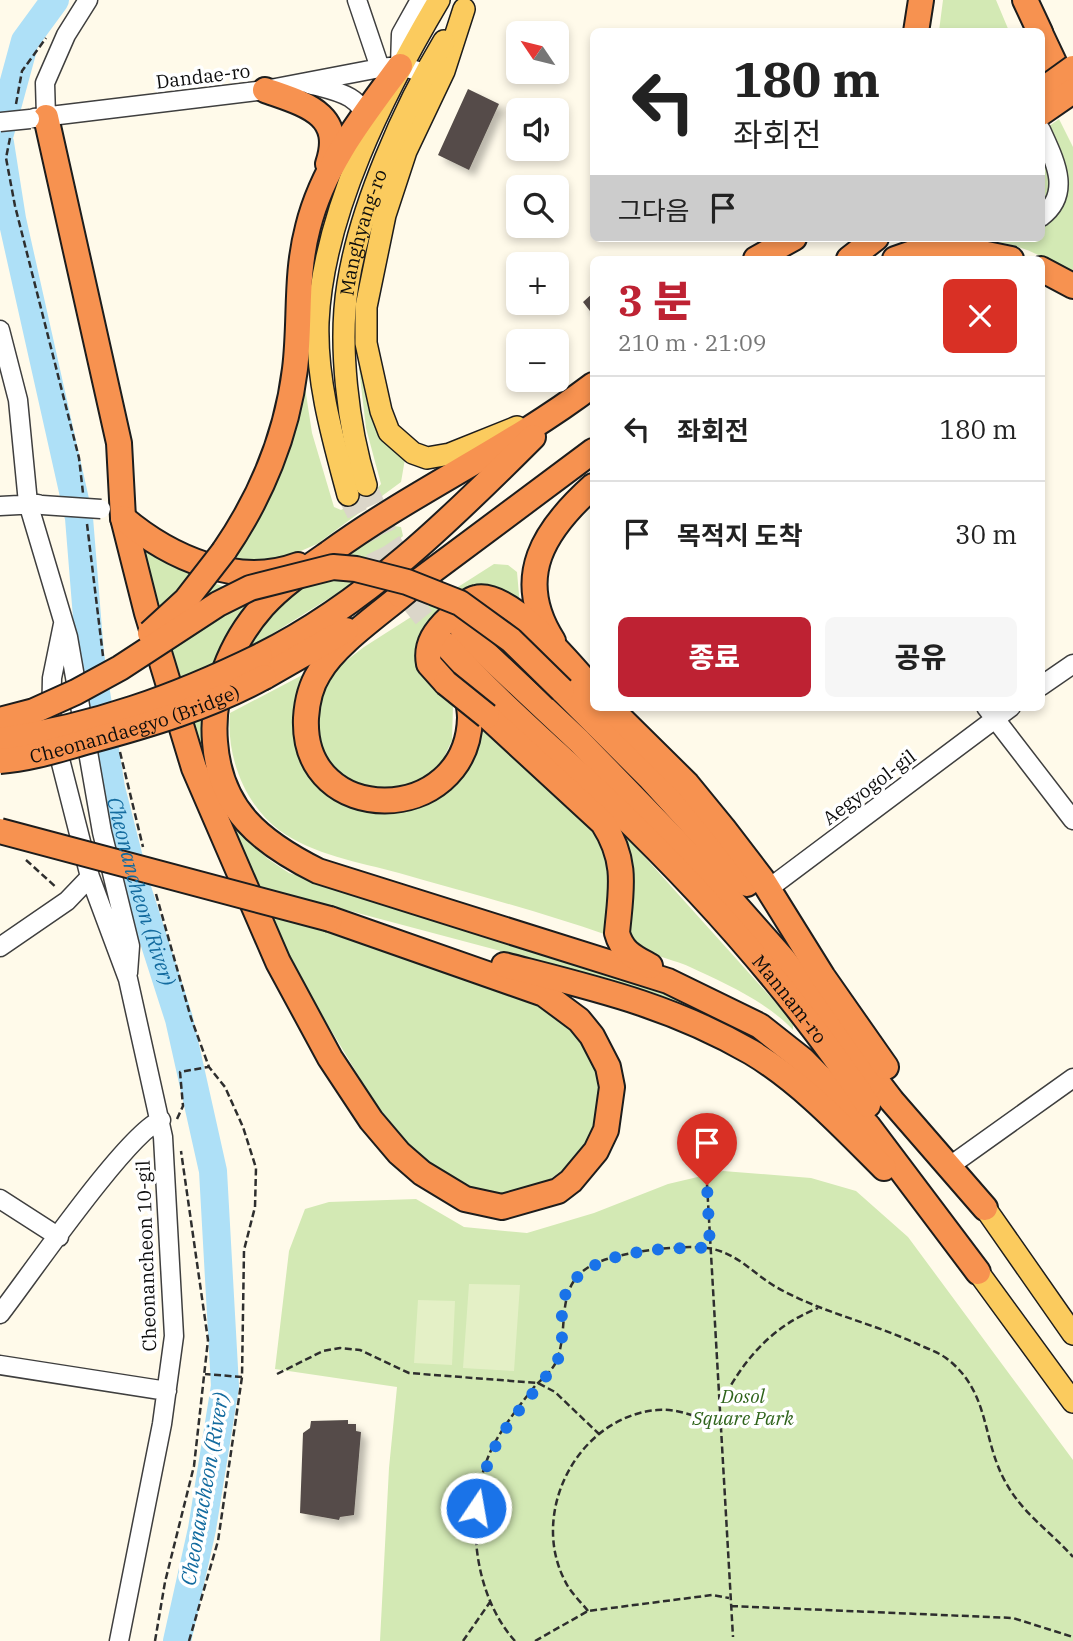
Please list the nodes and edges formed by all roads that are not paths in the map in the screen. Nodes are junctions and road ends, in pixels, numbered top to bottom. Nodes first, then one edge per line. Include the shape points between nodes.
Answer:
1 (88, 0) edge
2 (358, 0) edge
3 (420, 0) edge
4 (439, 0) edge
5 (921, 0) edge
6 (1025, 0) edge
7 (466, 4) edge
8 (917, 28) edge
9 (1038, 28) edge
10 (1045, 43) edge
11 (390, 67) junction
12 (1073, 68) edge
13 (425, 73) junction
14 (306, 83) junction
15 (1045, 88) edge
16 (265, 90) junction
17 (1073, 91) edge
18 (1073, 101) edge
19 (1045, 110) edge
20 (366, 113) junction
21 (38, 118) junction
22 (0, 122) edge
23 (1045, 139) edge
24 (355, 172) junction
25 (320, 191) junction
26 (1045, 213) edge
27 (769, 242) edge
28 (775, 242) edge
29 (786, 242) edge
30 (871, 242) edge
31 (943, 242) edge
32 (950, 242) edge
33 (757, 256) edge
34 (758, 256) edge
35 (760, 256) edge
36 (853, 256) edge
37 (904, 256) edge
38 (1000, 256) edge
39 (1045, 271) edge
40 (1073, 286) edge
41 (0, 330) edge
42 (590, 387) edge
43 (559, 411) junction
44 (590, 453) edge
45 (119, 482) junction
46 (590, 489) edge
47 (35, 504) junction
48 (0, 506) edge
49 (112, 513) junction
50 (159, 541) junction
51 (334, 549) junction
52 (409, 589) junction
53 (63, 624) junction
54 (454, 638) junction
55 (563, 656) junction
56 (1073, 664) edge
57 (262, 666) junction
58 (1045, 683) edge
59 (590, 687) edge
60 (613, 711) edge
61 (0, 713) edge
62 (990, 713) edge
63 (0, 720) edge
64 (0, 740) edge
65 (0, 761) edge
66 (1073, 820) edge
67 (0, 831) edge
68 (90, 877) junction
69 (768, 889) junction
70 (330, 919) junction
71 (0, 947) edge
72 (823, 977) junction
73 (128, 979) junction
74 (719, 1004) junction
75 (1073, 1078) edge
76 (168, 1122) junction
77 (954, 1163) junction
78 (0, 1199) edge
79 (985, 1208) junction
80 (59, 1237) junction
81 (978, 1272) junction
82 (0, 1314) edge
83 (1073, 1334) edge
84 (0, 1365) edge
85 (166, 1391) junction
86 (1073, 1402) edge
87 (119, 1641) edge

1 - 21 street via 45,83
2 - 11 street
3 - 11 street, Manghyang-ro
4 - 11 main road, Manghyang-ro
5 - 8 highway
6 - 9 highway
7 - 13 main road, Manghyang-ro
7 - 43 main road via 444,71 406,151 375,262 366,307 366,344 381,411 389,432 401,445 427,458 450,454
10 - 18 highway
11 - 13 street, Dandae-ro
11 - 14 street, Dandae-ro
11 - 20 highway
11 - 24 main road, Manghyang-ro
12 - 15 highway, bridge
13 - 24 main road, Manghyang-ro via 362,223 347,285 345,352 357,490 323,389 318,324 325,259
14 - 16 street, Dandae-ro
14 - 20 street via 352,98
16 - 21 street, Dandae-ro
16 - 25 highway via 314,109 330,128 334,144
17 - 19 highway, bridge
20 - 24 street via 367,127
20 - 25 highway
21 - 22 street, Dandae-ro, bridge
21 - 45 highway via 118,443
23 - 26 street via 1059,186 1056,201
25 - 61 highway, bridge via 299,271 290,395 262,485 244,521 186,600 136,644 71,682
27 - 33 highway
28 - 34 street
29 - 35 highway
30 - 36 highway
31 - 37 highway
32 - 38 highway
39 - 40 highway
41 - 47 street, Cheonancheon 10-gil via 18,400
42 - 43 highway
43 - 51 highway
43 - 57 highway via 395,566
44 - 52 highway
45 - 49 highway
45 - 50 highway
46 - 55 highway via 557,521 538,558 541,616
47 - 48 street
47 - 49 street, bridge
47 - 53 street, Cheonancheon 10-gil
49 - 50 highway via 145,537
49 - 70 highway via 190,755 223,838 278,962 330,1058 371,1120 414,1167 465,1199 502,1207 558,1191 571,1181 606,1130 612,1087 608,1067 579,1020 544,994
50 - 51 highway via 182,556 225,571 281,571
51 - 74 highway via 262,607 238,642 218,689 216,758 222,784 245,820 290,857 318,871 624,965
52 - 54 highway via 320,671 307,699 306,734 313,758 330,781 352,795 394,803 421,794 453,768 470,718
52 - 57 highway via 328,642
53 - 68 street, Cheonancheon 10-gil via 51,688 51,724
53 - 73 street, Cheonancheon 10-gil via 102,832 130,946
54 - 79 highway, Mannam-ro via 579,741 708,874 784,960 892,1101
54 - 81 highway, Mannam-ro via 504,705 671,863 789,998 861,1095
55 - 59 highway
55 - 74 highway, bridge via 500,602 477,597 444,622 430,642 429,664 603,823 617,845 622,867 617,933 623,948
56 - 58 street
57 - 64 highway, Cheonandaegyo (Bridge), bridge via 113,717
57 - 65 highway, Cheonandaegyo (Bridge), bridge via 234,693 136,729
60 - 69 highway via 687,784
62 - 66 street
62 - 69 street, Aegyogol-gil
63 - 72 highway, bridge via 76,692 250,588 333,567 407,582 460,603 511,640 649,777 740,876
67 - 70 highway, bridge
68 - 71 street via 67,901
68 - 73 street, Cheonancheon 10-gil
69 - 72 highway
70 - 81 highway via 635,998 753,1053 856,1140
72 - 77 highway
73 - 76 street, Cheonancheon 10-gil
74 - 81 highway via 760,1027 840,1094
75 - 77 street
76 - 80 street, Cheonancheon 10-gil via 144,1129
76 - 85 street, Cheonancheon 10-gil via 174,1336
77 - 79 highway
78 - 80 street
79 - 83 main road, Mannam-ro
80 - 82 street, Cheonancheon 10-gil
81 - 86 main road, Mannam-ro
84 - 85 street
85 - 87 street, Cheonancheon 10-gil

